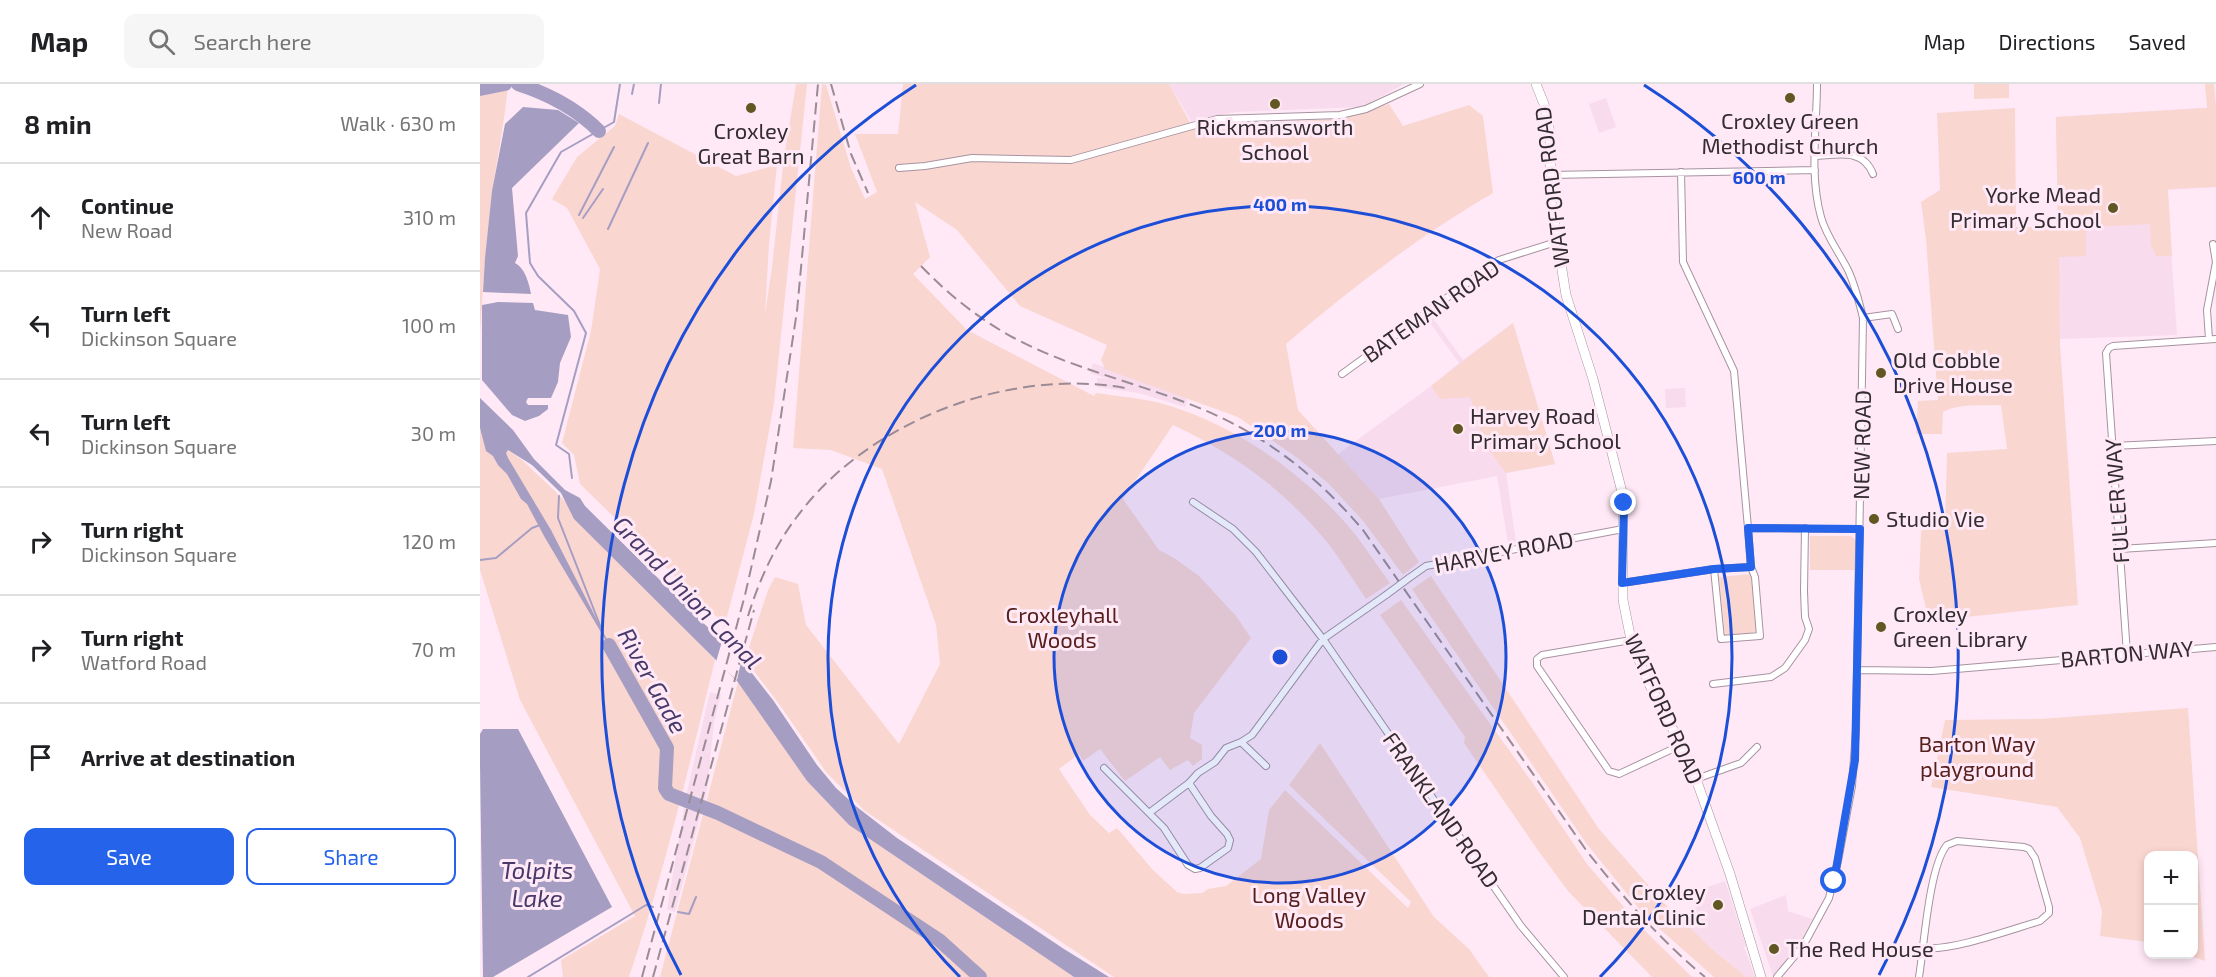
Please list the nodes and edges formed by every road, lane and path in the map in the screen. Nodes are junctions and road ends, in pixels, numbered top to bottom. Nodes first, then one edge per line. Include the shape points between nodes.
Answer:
1 (1420, 84) edge
2 (1536, 84) edge
3 (1817, 84) edge
4 (1815, 156) junction
5 (899, 168) dead end
6 (1815, 170) junction
7 (1681, 172) junction
8 (1550, 174) junction
9 (1873, 174) dead end
10 (1556, 242) junction
11 (2213, 244) dead end
12 (2216, 262) edge
13 (1863, 318) junction
14 (1898, 329) dead end
15 (2212, 339) edge
16 (1342, 374) dead end
17 (2216, 441) edge
18 (2113, 446) junction
19 (1193, 502) dead end
20 (1748, 528) junction
21 (1805, 528) junction
22 (1623, 529) junction
23 (1860, 529) junction
24 (2216, 543) edge
25 (2120, 549) junction
26 (1751, 567) junction
27 (1714, 569) junction
28 (1622, 583) junction
29 (1323, 639) junction
30 (1631, 640) junction
31 (2216, 647) edge
32 (2127, 654) junction
33 (1858, 670) junction
34 (1713, 684) dead end
35 (1241, 742) junction
36 (1682, 745) junction
37 (1757, 747) dead end
38 (1266, 766) dead end
39 (1104, 768) dead end
40 (1696, 779) junction
41 (1190, 783) junction
42 (1149, 813) junction
43 (1924, 948) junction
44 (1564, 977) edge
45 (1761, 977) edge
46 (1777, 977) edge
47 (1919, 977) edge

1 - 5 street via 1366,109 1340,115 1217,119 1071,160 972,158
2 - 8 main road, WATFORD ROAD via 1550,133
3 - 4 street, NEW ROAD
4 - 6 street, NEW ROAD
4 - 9 street via 1855,155 1863,158
6 - 7 street
6 - 13 street, NEW ROAD via 1821,217 1853,281
7 - 8 street
7 - 20 street via 1683,262 1734,371
8 - 10 main road, WATFORD ROAD
10 - 16 street, BATEMAN ROAD via 1499,260
10 - 22 main road, WATFORD ROAD via 1566,295 1621,484
11 - 12 street
12 - 15 street via 2207,310
13 - 14 street via 1892,314
13 - 23 street, NEW ROAD
15 - 18 street, FULLER WAY via 2109,348 2106,353
17 - 18 street
18 - 25 street, FULLER WAY
19 - 29 street, FRANKLAND ROAD via 1233,529 1256,552
20 - 21 street
20 - 26 street
21 - 23 street
21 - 34 street via 1805,617 1809,629 1805,640 1785,668 1771,677
22 - 28 main road, WATFORD ROAD
22 - 29 street, HARVEY ROAD, bridge via 1426,566
23 - 33 street, NEW ROAD
24 - 25 street
25 - 32 street, FULLER WAY
26 - 27 street
26 - 27 street via 1760,636 1721,639
27 - 28 street
28 - 30 main road, WATFORD ROAD
29 - 35 street, HARVEY ROAD via 1252,735
29 - 44 street, FRANKLAND ROAD via 1521,926
30 - 36 main road, WATFORD ROAD via 1647,680
30 - 36 street via 1542,655 1537,666 1615,775
31 - 32 street, BARTON WAY
32 - 33 street, BARTON WAY via 1932,671
33 - 46 street, NEW ROAD via 1853,777 1834,881 1803,946
35 - 38 street
35 - 41 street, HARVEY ROAD via 1226,748
36 - 40 main road, WATFORD ROAD
37 - 40 street via 1741,763
39 - 42 street
40 - 45 main road, WATFORD ROAD
41 - 42 street, HARVEY ROAD
41 - 42 street via 1227,834 1228,848 1197,869 1191,868
43 - 43 street via 1930,894 1947,845 1957,841 2024,847 2033,853 2049,907 2046,918 1958,944
43 - 47 street

